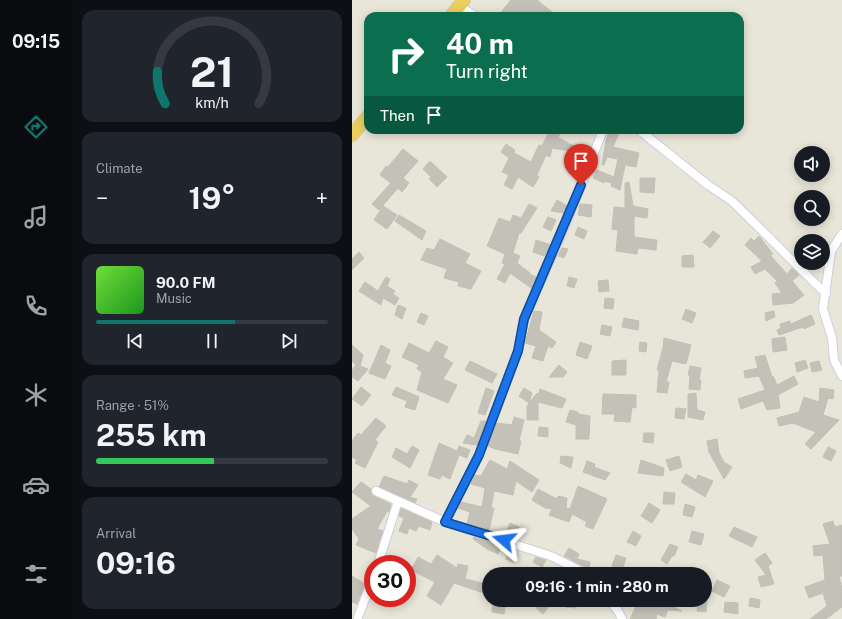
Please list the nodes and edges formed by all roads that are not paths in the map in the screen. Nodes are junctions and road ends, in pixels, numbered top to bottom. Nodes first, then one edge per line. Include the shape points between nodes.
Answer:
1 (461, 3) edge
2 (454, 12) edge
3 (471, 12) edge
4 (364, 121) edge
5 (601, 134) edge
6 (644, 134) edge
7 (352, 136) edge
8 (842, 234) edge
9 (826, 294) junction
10 (842, 376) edge
11 (376, 491) dead end
12 (398, 501) junction
13 (445, 522) junction
14 (381, 555) edge
15 (573, 567) edge
16 (364, 600) edge
17 (615, 607) edge
18 (357, 617) edge
19 (622, 619) edge

1 - 2 highway
1 - 3 street
4 - 7 highway
5 - 13 street via 524,319 518,351 479,455
6 - 9 street via 732,201
8 - 9 street via 831,251
9 - 10 street via 824,309 832,338 834,360
11 - 12 street
12 - 13 street
12 - 14 street
13 - 15 street via 551,556
16 - 18 street
17 - 19 street

